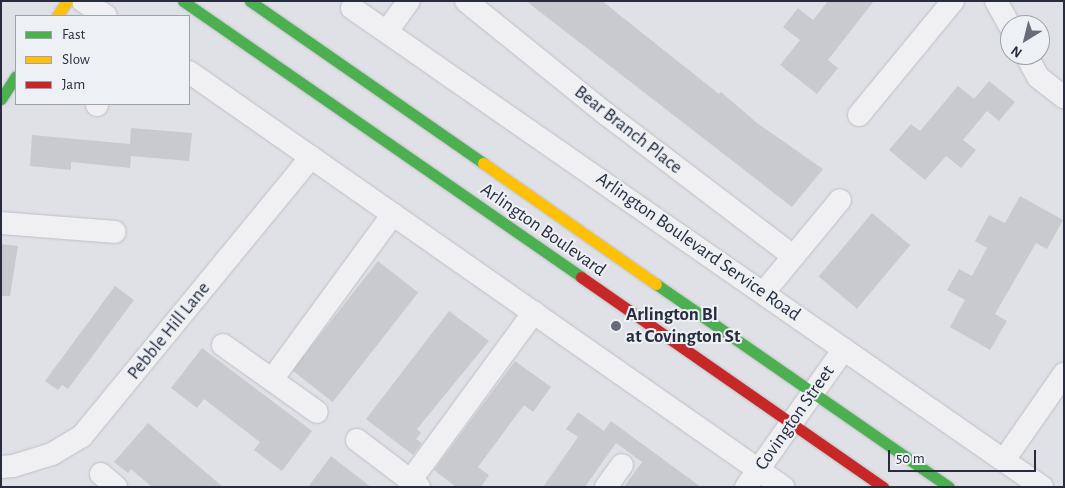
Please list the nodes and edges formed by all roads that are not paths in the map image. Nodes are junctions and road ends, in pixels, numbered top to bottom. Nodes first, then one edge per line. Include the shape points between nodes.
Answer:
1 (67, 1) edge
2 (83, 1) edge
3 (183, 1) edge
4 (250, 1) edge
5 (409, 1) edge
6 (466, 1) edge
7 (953, 1) edge
8 (996, 1) edge
9 (352, 8) dead end
10 (59, 15) edge
11 (104, 15) edge
12 (1004, 15) edge
13 (388, 31) junction
14 (1031, 65) edge
15 (190, 73) edge
16 (15, 78) edge
17 (1064, 97) edge
18 (1, 99) edge
19 (859, 115) dead end
20 (311, 157) junction
21 (840, 200) dead end
22 (393, 214) junction
23 (1, 223) edge
24 (115, 232) dead end
25 (793, 256) junction
26 (764, 292) junction
27 (534, 312) junction
28 (223, 345) dead end
29 (844, 349) junction
30 (1064, 374) edge
31 (273, 378) junction
32 (812, 393) junction
33 (317, 412) dead end
34 (791, 423) junction
35 (357, 440) dead end
36 (1004, 460) junction
37 (622, 466) dead end
38 (1, 467) edge
39 (752, 478) edge
40 (415, 483) edge
41 (606, 487) edge
42 (783, 487) edge
43 (883, 487) edge
44 (949, 487) edge
45 (1042, 487) edge

1 - 10 main road
2 - 11 street
3 - 34 main road, Arlington Boulevard
4 - 32 main road, Arlington Boulevard
5 - 13 street
6 - 25 street, Bear Branch Place via 606,114
7 - 19 street
8 - 12 street
9 - 13 street, Arlington Boulevard Service Road
13 - 26 street, Arlington Boulevard Service Road
14 - 17 street via 1038,77
15 - 20 street
16 - 18 main road
20 - 22 street
20 - 38 street, Pebble Hill Lane via 82,436 52,454
21 - 25 street
22 - 27 street
22 - 31 street
23 - 24 street
25 - 26 street
26 - 29 street, Arlington Boulevard Service Road
27 - 39 street
27 - 40 street
28 - 31 street
29 - 32 street, Covington Street
29 - 36 street, Arlington Boulevard Service Road
30 - 36 street
31 - 33 street
32 - 34 street, Covington Street
32 - 44 main road, Arlington Boulevard
34 - 39 street, Covington Street
34 - 43 main road, Arlington Boulevard
35 - 40 street
36 - 45 street, Arlington Boulevard Service Road
37 - 41 street
39 - 42 street

